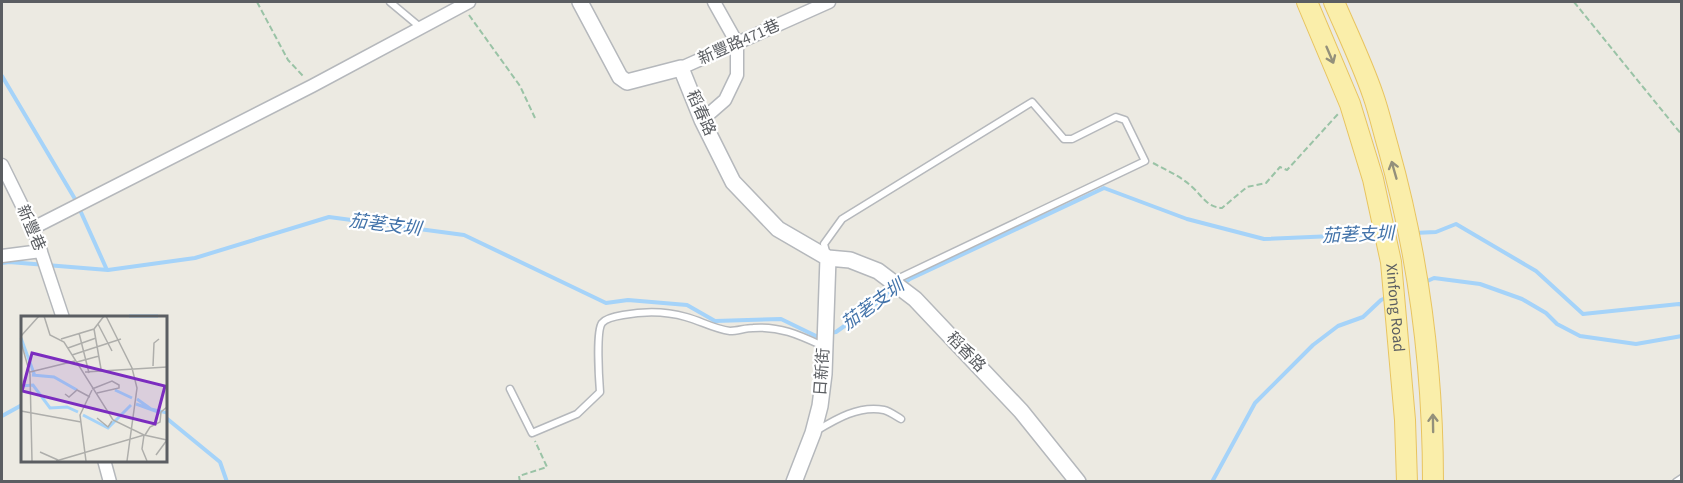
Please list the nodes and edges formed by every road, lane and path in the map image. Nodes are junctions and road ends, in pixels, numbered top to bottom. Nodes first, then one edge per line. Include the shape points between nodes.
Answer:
1 (257, 2) edge
2 (390, 2) edge
3 (580, 2) edge
4 (714, 2) edge
5 (828, 2) edge
6 (1307, 2) edge
7 (1335, 2) edge
8 (1574, 2) edge
9 (466, 4) edge
10 (420, 28) junction
11 (737, 43) junction
12 (681, 68) junction
13 (312, 86) junction
14 (1350, 104) junction
15 (535, 118) dead end
16 (702, 120) junction
17 (1682, 135) edge
18 (1145, 161) junction
19 (2, 165) edge
20 (33, 228) junction
21 (2, 256) edge
22 (828, 258) junction
23 (45, 259) junction
24 (892, 282) junction
25 (62, 316) edge
26 (824, 346) junction
27 (510, 389) dead end
28 (901, 419) dead end
29 (532, 433) junction
30 (813, 433) junction
31 (105, 462) edge
32 (1682, 478) edge
33 (110, 482) edge
34 (520, 482) edge
35 (794, 482) edge
36 (1078, 482) edge
37 (1407, 482) edge
38 (1433, 482) edge
39 (1676, 482) edge

1 - 13 path via 288,60
2 - 10 lane
3 - 12 street via 620,77 627,82
4 - 11 street
5 - 11 street, 新豐路471巷
6 -> 14 main road, Xinfong Road
38 -> 7 main road, Xinfong Road via 1433,416 1426,336 1409,233 1373,95
8 - 17 path
9 - 10 street
9 - 15 path via 520,86
10 - 13 street
11 - 12 street, 新豐路471巷
11 - 16 street via 736,75 725,100
12 - 16 street, 稻春路
13 - 20 street
14 - 18 path via 1287,170 1280,167 1266,183 1247,187 1222,208 1203,200 1192,186 1174,174
14 - 37 main road, Xinfong Road via 1373,179 1391,262
16 - 22 street, 稻春路 via 734,182 778,229
18 - 22 lane via 1125,120 1116,117 1072,139 1064,139 1032,102 843,219 824,244
18 - 24 lane
19 - 20 street, 新豐巷
20 - 23 street, 新豐巷
21 - 23 street
22 - 24 street, 稻香路 via 850,260 878,271
22 - 26 street, 日新街
23 - 25 street, 新豐巷
24 - 36 street, 稻香路 via 915,299 980,366
26 - 29 lane via 790,331 732,331 656,311 617,316 600,325 600,392 577,414
26 - 30 street, 日新街 via 820,406
27 - 29 lane
28 - 30 lane via 884,410 863,411 842,415
29 - 34 path via 547,466 519,476
30 - 35 street, 日新街
31 - 33 street
32 - 39 lane

